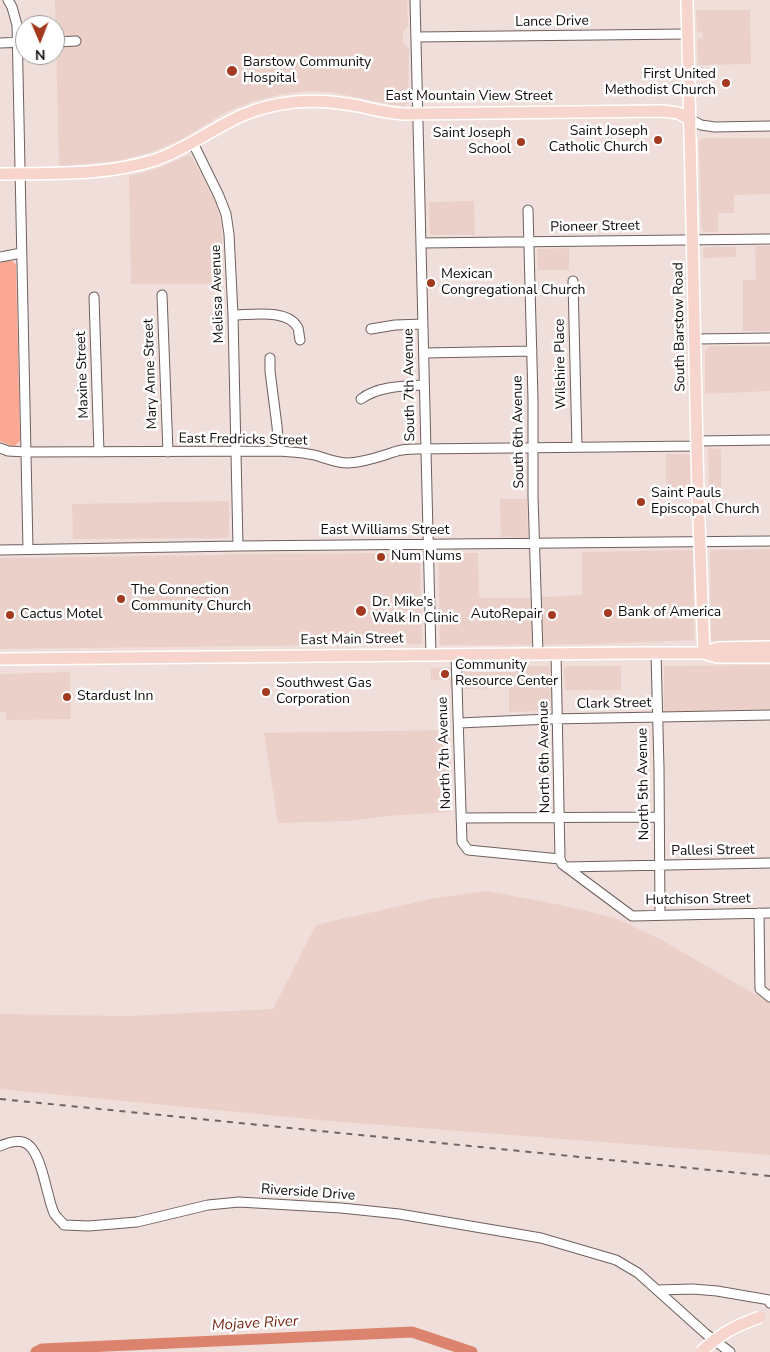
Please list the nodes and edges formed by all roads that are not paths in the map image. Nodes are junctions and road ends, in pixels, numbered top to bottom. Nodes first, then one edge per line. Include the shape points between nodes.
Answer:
1 (8, 0) edge
2 (415, 0) edge
3 (687, 0) edge
4 (15, 18) edge
5 (687, 34) junction
6 (416, 37) junction
7 (76, 41) dead end
8 (15, 42) edge
9 (65, 42) edge
10 (0, 43) edge
11 (21, 65) edge
12 (418, 114) junction
13 (690, 119) junction
14 (770, 126) edge
15 (193, 143) junction
16 (0, 174) edge
17 (20, 174) junction
18 (528, 210) dead end
19 (770, 238) edge
20 (693, 240) junction
21 (529, 242) junction
22 (421, 243) junction
23 (21, 253) junction
24 (0, 256) edge
25 (573, 281) dead end
26 (162, 294) dead end
27 (94, 297) dead end
28 (233, 315) junction
29 (423, 324) junction
30 (371, 329) dead end
31 (770, 338) edge
32 (695, 339) junction
33 (300, 340) dead end
34 (532, 351) junction
35 (424, 353) junction
36 (270, 358) dead end
37 (424, 386) junction
38 (361, 399) dead end
39 (770, 440) edge
40 (698, 443) junction
41 (532, 447) junction
42 (577, 447) junction
43 (0, 448) edge
44 (426, 448) junction
45 (278, 451) junction
46 (26, 452) junction
47 (99, 452) junction
48 (168, 452) junction
49 (236, 452) junction
50 (770, 541) edge
51 (700, 542) junction
52 (534, 543) junction
53 (428, 545) junction
54 (238, 546) junction
55 (28, 549) junction
56 (0, 550) edge
57 (770, 648) edge
58 (656, 653) junction
59 (704, 653) junction
60 (456, 654) junction
61 (538, 654) junction
62 (556, 654) junction
63 (431, 655) junction
64 (770, 657) edge
65 (0, 659) edge
66 (770, 715) edge
67 (657, 718) junction
68 (558, 719) junction
69 (459, 722) junction
70 (658, 816) junction
71 (461, 818) junction
72 (560, 818) junction
73 (560, 859) junction
74 (770, 863) edge
75 (659, 866) junction
76 (566, 867) junction
77 (759, 913) junction
78 (770, 913) edge
79 (660, 915) junction
80 (770, 997) edge
81 (0, 1146) edge
82 (657, 1290) junction
83 (770, 1303) edge
84 (765, 1316) edge
85 (701, 1352) edge
86 (730, 1352) edge

1 - 4 street
2 - 6 street, South 7th Avenue
3 - 5 main road, South Barstow Road
5 - 6 street, Lance Drive
5 - 13 main road, South Barstow Road
6 - 12 street, South 7th Avenue
7 - 9 street
8 - 10 street
11 - 17 street
12 - 13 main road, East Mountain View Street via 663,111
12 - 15 main road, East Mountain View Street via 391,114 336,102 293,102 244,115
12 - 22 street, South 7th Avenue
13 - 14 street, East Mountain View Street via 715,127
13 - 20 main road, South Barstow Road
15 - 17 main road, East Mountain View Street via 155,160 122,168
15 - 28 street, Melissa Avenue via 226,214
16 - 17 main road, East Mountain View Street
17 - 23 street
18 - 21 street, South 6th Avenue
19 - 20 street, Pioneer Street
20 - 21 street, Pioneer Street
20 - 32 main road, South Barstow Road
21 - 22 street, Pioneer Street
21 - 34 street, South 6th Avenue
22 - 29 street, South 7th Avenue
23 - 24 street
23 - 46 street
25 - 42 street, Wilshire Place
26 - 48 street, Mary Anne Street
27 - 47 street, Maxine Street
28 - 33 street via 274,314 286,317 298,328
28 - 49 street, Melissa Avenue
29 - 30 street
29 - 35 street, South 7th Avenue
31 - 32 street
32 - 40 main road, South Barstow Road
34 - 35 street
34 - 41 street, South 6th Avenue
35 - 37 street, South 7th Avenue
36 - 45 street
37 - 38 street via 392,388
37 - 44 street, South 7th Avenue
39 - 40 street, East Fredricks Street
40 - 42 street, East Fredricks Street
40 - 51 main road, South Barstow Road
41 - 42 street, East Fredricks Street
41 - 44 street, East Fredricks Street
41 - 52 street, South 6th Avenue
43 - 46 street, East Fredricks Street
44 - 45 street, East Fredricks Street via 395,451 366,461 345,463 299,452
44 - 53 street, South 7th Avenue
45 - 49 street, East Fredricks Street
46 - 47 street, East Fredricks Street
46 - 55 street
47 - 48 street, East Fredricks Street
48 - 49 street, East Fredricks Street
49 - 54 street, Melissa Avenue
50 - 51 street, East Williams Street
51 - 52 street, East Williams Street
51 - 59 main road, South Barstow Road
52 - 53 street, East Williams Street
52 - 61 street, South 6th Avenue
53 - 54 street, East Williams Street
53 - 63 street, South 7th Avenue
54 - 55 street, East Williams Street
55 - 56 street, East Williams Street
57 - 59 main road, East Main Street via 718,648
58 - 59 main road, East Main Street
58 - 62 main road, East Main Street
58 - 67 street, North 5th Avenue
59 - 64 main road, East Main Street via 717,657
60 - 61 main road, East Main Street
60 - 63 main road, East Main Street
60 - 69 street, North 7th Avenue
61 - 62 main road, East Main Street
62 - 68 street, North 6th Avenue
63 - 65 main road, East Main Street
66 - 67 street, Clark Street
67 - 68 street, Clark Street
67 - 70 street, North 5th Avenue
68 - 69 street, Clark Street
68 - 72 street, North 6th Avenue
69 - 71 street, North 7th Avenue
70 - 72 street
70 - 75 street, North 5th Avenue
71 - 72 street
71 - 73 street, North 7th Avenue via 462,842 468,850
72 - 73 street, North 6th Avenue
73 - 76 street, Hutchison Street
74 - 75 street, Pallesi Street
75 - 76 street, Pallesi Street
75 - 79 street, North 5th Avenue
76 - 79 street, Hutchison Street via 632,916
77 - 78 street, Hutchison Street
77 - 79 street, Hutchison Street
77 - 80 street via 760,989
81 - 82 street, Riverside Drive via 17,1141 31,1147 54,1214 64,1225 137,1222 208,1204 239,1202 370,1211 541,1238 616,1260
82 - 83 street via 665,1284 684,1283 693,1289 770,1300
82 - 86 street
84 - 85 main road, bridge via 728,1330

